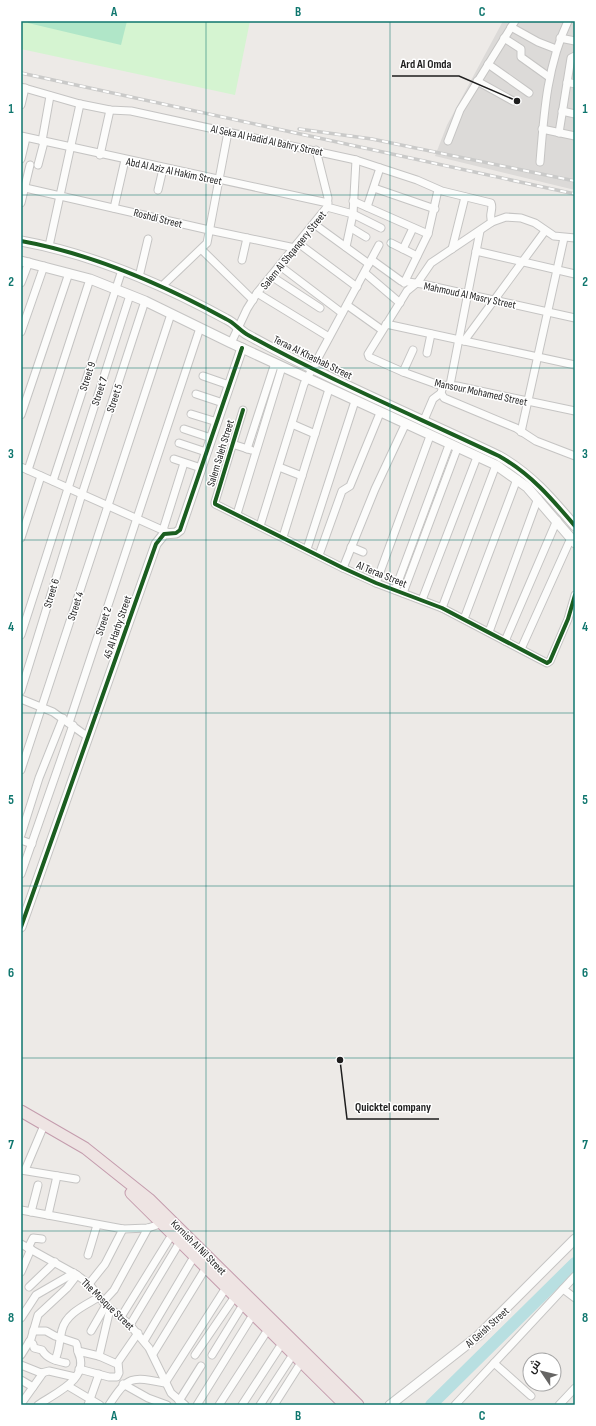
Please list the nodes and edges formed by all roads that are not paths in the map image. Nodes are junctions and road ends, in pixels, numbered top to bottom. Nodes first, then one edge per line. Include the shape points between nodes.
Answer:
1 (568, 21) edge
2 (513, 24) edge
3 (504, 38) junction
4 (560, 38) junction
5 (575, 41) edge
6 (556, 49) junction
7 (574, 56) edge
8 (488, 64) junction
9 (549, 77) junction
10 (477, 81) junction
11 (567, 82) junction
12 (575, 84) edge
13 (23, 88) edge
14 (530, 93) dead end
15 (50, 96) junction
16 (513, 101) dead end
17 (80, 104) junction
18 (21, 105) edge
19 (110, 110) junction
20 (562, 111) junction
21 (575, 114) edge
22 (542, 129) junction
23 (228, 132) junction
24 (559, 133) junction
25 (575, 136) edge
26 (24, 137) edge
27 (448, 141) dead end
28 (43, 142) junction
29 (70, 148) junction
30 (316, 150) junction
31 (100, 155) junction
32 (21, 159) edge
33 (125, 160) junction
34 (356, 160) junction
35 (540, 162) dead end
36 (30, 164) dead end
37 (38, 165) dead end
38 (380, 168) junction
39 (163, 169) junction
40 (218, 181) junction
41 (23, 187) edge
42 (374, 188) junction
43 (158, 190) dead end
44 (438, 190) junction
45 (60, 196) junction
46 (465, 197) junction
47 (354, 201) junction
48 (21, 203) edge
49 (327, 205) junction
50 (367, 207) junction
51 (114, 208) junction
52 (434, 209) junction
53 (353, 214) junction
54 (492, 222) junction
55 (314, 224) junction
56 (351, 228) junction
57 (381, 228) dead end
58 (414, 228) junction
59 (209, 230) junction
60 (480, 231) junction
61 (545, 231) junction
62 (428, 234) junction
63 (366, 237) dead end
64 (247, 238) junction
65 (564, 238) junction
66 (575, 238) edge
67 (148, 239) dead end
68 (21, 241) edge
69 (391, 243) dead end
70 (379, 245) dead end
71 (49, 246) junction
72 (296, 246) junction
73 (346, 247) junction
74 (403, 249) junction
75 (452, 249) junction
76 (202, 250) junction
77 (476, 251) junction
78 (417, 256) junction
79 (242, 260) dead end
80 (25, 262) edge
81 (371, 262) junction
82 (522, 262) junction
83 (44, 266) junction
84 (280, 266) junction
85 (122, 270) junction
86 (557, 270) junction
87 (69, 273) junction
88 (365, 273) junction
89 (575, 274) edge
90 (272, 276) junction
91 (139, 277) junction
92 (90, 280) junction
93 (21, 283) edge
94 (404, 283) junction
95 (416, 284) junction
96 (161, 287) junction
97 (357, 287) junction
98 (116, 289) junction
99 (257, 294) junction
100 (467, 294) junction
101 (130, 295) junction
102 (252, 300) junction
103 (494, 300) junction
104 (145, 301) junction
105 (400, 303) junction
106 (346, 305) junction
107 (320, 308) dead end
108 (548, 312) junction
109 (342, 313) junction
110 (171, 314) junction
111 (575, 318) edge
112 (238, 327) junction
113 (384, 327) junction
114 (200, 328) junction
115 (21, 332) edge
116 (431, 334) junction
117 (329, 337) junction
118 (461, 340) junction
119 (231, 344) junction
120 (242, 348) junction
121 (412, 350) dead end
122 (428, 353) dead end
123 (539, 357) junction
124 (279, 365) junction
125 (575, 365) edge
126 (312, 367) junction
127 (403, 372) junction
128 (203, 376) dead end
129 (307, 378) junction
130 (229, 385) junction
131 (445, 388) junction
132 (329, 389) junction
133 (196, 394) dead end
134 (355, 401) junction
135 (528, 402) junction
136 (223, 403) junction
137 (243, 410) dead end
138 (575, 411) edge
139 (380, 413) junction
140 (191, 414) dead end
141 (21, 415) edge
142 (424, 420) junction
143 (217, 422) junction
144 (292, 424) junction
145 (406, 425) junction
146 (184, 429) dead end
147 (521, 432) junction
148 (315, 434) junction
149 (430, 436) junction
150 (211, 438) junction
151 (179, 443) dead end
152 (232, 444) junction
153 (453, 447) junction
154 (247, 449) junction
155 (206, 452) junction
156 (256, 452) junction
157 (575, 456) edge
158 (477, 457) junction
159 (174, 459) dead end
160 (184, 463) junction
161 (496, 466) junction
162 (21, 467) edge
163 (279, 467) junction
164 (201, 468) junction
165 (28, 470) junction
166 (40, 476) junction
167 (302, 476) junction
168 (517, 479) junction
169 (53, 481) junction
170 (67, 488) junction
171 (82, 494) junction
172 (538, 498) junction
173 (215, 502) joint
174 (107, 505) junction
175 (237, 514) junction
176 (137, 518) junction
177 (557, 520) junction
178 (260, 526) junction
179 (575, 526) edge
180 (166, 531) junction
181 (283, 537) junction
182 (21, 538) edge
183 (573, 540) edge
184 (351, 547) junction
185 (307, 549) junction
186 (363, 552) dead end
187 (319, 555) junction
188 (343, 568) junction
189 (376, 583) junction
190 (395, 590) junction
191 (403, 593) junction
192 (575, 595) edge
193 (422, 600) junction
194 (442, 608) junction
195 (464, 618) junction
196 (489, 632) junction
197 (21, 635) edge
198 (505, 641) junction
199 (521, 649) junction
200 (21, 691) edge
201 (21, 698) edge
202 (43, 707) junction
203 (68, 722) junction
204 (88, 737) junction
205 (21, 770) edge
206 (21, 835) edge
207 (21, 840) edge
208 (32, 844) junction
209 (21, 874) edge
210 (21, 927) edge
211 (21, 1111) edge
212 (21, 1119) edge
213 (42, 1130) junction
214 (23, 1170) edge
215 (57, 1176) junction
216 (76, 1179) dead end
217 (38, 1185) dead end
218 (21, 1210) edge
219 (31, 1212) junction
220 (48, 1215) junction
221 (163, 1223) junction
222 (97, 1224) junction
223 (148, 1228) junction
224 (123, 1229) junction
225 (177, 1237) junction
226 (42, 1239) dead end
227 (575, 1239) edge
228 (21, 1244) edge
229 (30, 1249) junction
230 (88, 1255) dead end
231 (195, 1255) junction
232 (55, 1262) junction
233 (207, 1266) junction
234 (21, 1272) edge
235 (75, 1274) junction
236 (575, 1276) edge
237 (89, 1284) junction
238 (226, 1286) junction
239 (29, 1287) dead end
240 (563, 1288) junction
241 (236, 1295) junction
242 (575, 1298) edge
243 (104, 1303) junction
244 (244, 1303) junction
245 (254, 1313) junction
246 (121, 1317) junction
247 (21, 1318) edge
248 (130, 1325) junction
249 (269, 1328) junction
250 (33, 1331) junction
251 (91, 1331) dead end
252 (138, 1333) junction
253 (61, 1338) junction
254 (144, 1341) junction
255 (29, 1342) junction
256 (283, 1342) junction
257 (78, 1348) junction
258 (294, 1353) junction
259 (153, 1354) junction
260 (21, 1355) edge
261 (195, 1355) dead end
262 (212, 1355) dead end
263 (99, 1356) junction
264 (55, 1360) junction
265 (302, 1361) junction
266 (66, 1363) dead end
267 (494, 1363) junction
268 (117, 1364) junction
269 (21, 1365) edge
270 (201, 1366) dead end
271 (79, 1369) junction
272 (43, 1373) junction
273 (99, 1374) junction
274 (75, 1377) junction
275 (21, 1380) edge
276 (165, 1383) junction
277 (123, 1384) junction
278 (68, 1386) junction
279 (33, 1387) junction
280 (575, 1388) edge
281 (531, 1396) dead end
282 (180, 1401) edge
283 (89, 1402) edge
284 (149, 1402) edge
285 (21, 1404) edge
286 (38, 1405) edge
287 (100, 1405) edge
288 (109, 1405) edge
289 (166, 1405) edge
290 (196, 1405) edge
291 (219, 1405) edge
292 (242, 1405) edge
293 (260, 1405) edge
294 (274, 1405) edge
295 (346, 1405) edge
296 (358, 1405) edge
297 (390, 1405) edge
298 (454, 1405) edge
299 (559, 1405) edge

1 - 4 street
2 - 3 street
2 - 6 street via 538,42
3 - 8 street
3 - 9 street via 521,49 521,58
4 - 5 street
4 - 6 street
6 - 9 street
7 - 11 street
8 - 10 street
8 - 14 street
9 - 22 street
10 - 16 street
10 - 27 street via 460,110
11 - 12 street
11 - 20 street
13 - 15 street, Al Seka Al Hadid Al Bahry Street
13 - 18 street
15 - 17 street, Al Seka Al Hadid Al Bahry Street
15 - 28 street
17 - 19 street, Al Seka Al Hadid Al Bahry Street
17 - 29 street
19 - 23 street, Al Seka Al Hadid Al Bahry Street via 131,111
19 - 31 street
20 - 21 street
20 - 24 street
22 - 24 street
22 - 35 street
23 - 30 street, Al Seka Al Hadid Al Bahry Street
23 - 40 street
24 - 25 street
26 - 28 street, Abd Al Aziz Al Hakim Street
26 - 32 street
28 - 29 street, Abd Al Aziz Al Hakim Street
28 - 37 street
29 - 31 street, Abd Al Aziz Al Hakim Street
29 - 45 street
30 - 34 street, Al Seka Al Hadid Al Bahry Street
30 - 49 street, Salem Al Shqanqery Street
31 - 33 street, Abd Al Aziz Al Hakim Street
33 - 39 street, Abd Al Aziz Al Hakim Street
33 - 51 street
34 - 38 street, Al Seka Al Hadid Al Bahry Street
34 - 47 street
36 - 41 street
38 - 42 street
38 - 44 street, Al Seka Al Hadid Al Bahry Street
39 - 40 street, Abd Al Aziz Al Hakim Street
39 - 43 street
40 - 49 street, Abd Al Aziz Al Hakim Street
40 - 59 street
41 - 45 street, Roshdi Street
41 - 48 street
42 - 50 street
42 - 52 street
44 - 46 street, Al Seka Al Hadid Al Bahry Street
44 - 52 street
45 - 51 street, Roshdi Street
45 - 71 street
46 - 54 street, Al Seka Al Hadid Al Bahry Street via 491,204
46 - 75 street
47 - 50 street
47 - 53 street
49 - 53 street, Abd Al Aziz Al Hakim Street
49 - 55 street, Salem Al Shqanqery Street
50 - 58 street
51 - 59 street, Roshdi Street
52 - 62 street
53 - 56 street
53 - 57 street, Abd Al Aziz Al Hakim Street
54 - 60 street
54 - 61 street via 513,217 535,223
55 - 72 street, Salem Al Shqanqery Street
55 - 73 street
56 - 63 street
56 - 73 street
58 - 62 street
58 - 74 street
59 - 64 street, Roshdi Street
59 - 76 street via 207,243
60 - 75 street
60 - 77 street
61 - 65 street via 550,235
61 - 82 street
62 - 78 street
64 - 72 street, Roshdi Street
64 - 79 street
65 - 66 street
65 - 86 street
67 - 91 street
68 - 71 street, Teraa Al Khashab Street
69 - 74 street
70 - 81 street
71 - 85 street, Teraa Al Khashab Street
72 - 84 street, Salem Al Shqanqery Street
72 - 97 street
73 - 81 street
74 - 78 street
75 - 95 street via 431,263
76 - 96 street
76 - 102 street
77 - 82 street
77 - 100 street
78 - 94 street
80 - 83 street, Teraa Al Khashab Street
80 - 93 street
81 - 88 street
81 - 94 street
82 - 86 street
82 - 103 street
83 - 87 street, Teraa Al Khashab Street
83 - 115 street
84 - 90 street, Salem Al Shqanqery Street
84 - 109 street
85 - 91 street, Teraa Al Khashab Street
85 - 98 street, Street 9
86 - 89 street
86 - 108 street
87 - 92 street, Teraa Al Khashab Street
87 - 141 street
88 - 97 street
88 - 105 street
90 - 99 street, Salem Al Shqanqery Street
90 - 107 street
91 - 96 street, Teraa Al Khashab Street
92 - 98 street, Teraa Al Khashab Street
92 - 165 street
94 - 95 street, Mahmoud Al Masry Street
95 - 100 street, Mahmoud Al Masry Street
95 - 105 street via 408,289
96 - 112 street, Teraa Al Khashab Street
97 - 106 street
98 - 101 street, Teraa Al Khashab Street
98 - 169 street, Street 9
99 - 102 street, Salem Al Shqanqery Street
99 - 117 street
100 - 103 street, Mahmoud Al Masry Street
100 - 118 street
101 - 104 street, Teraa Al Khashab Street
101 - 170 street, Street 7
102 - 112 street, Salem Al Shqanqery Street
103 - 108 street, Mahmoud Al Masry Street
103 - 118 street
104 - 110 street, Teraa Al Khashab Street
104 - 171 street, Street 5
105 - 113 street
106 - 109 street
106 - 113 street
108 - 111 street, Mahmoud Al Masry Street
108 - 123 street
109 - 117 street
110 - 114 street, Teraa Al Khashab Street
110 - 174 street, Street 4
112 - 119 street, Salem Al Shqanqery Street
112 - 126 street, Teraa Al Khashab Street
113 - 116 street
113 - 127 street, Mansour Mohamed Street via 368,355
114 - 119 street, Teraa Al Khashab Street
114 - 176 street, Street 2
116 - 118 street
116 - 122 street
117 - 126 street
118 - 123 street
118 - 131 street
119 - 120 street, Teraa Al Khashab Street
120 - 124 street, Teraa Al Khashab Street
120 - 130 street, 45 Al Harby Street
121 - 127 street
123 - 125 street
123 - 135 street
124 - 129 street, Teraa Al Khashab Street
124 - 154 street
124 - 156 street
126 - 129 street
126 - 142 street, Teraa Al Khashab Street
127 - 131 street, Mansour Mohamed Street
128 - 130 street
129 - 132 street, Teraa Al Khashab Street
129 - 144 street
130 - 136 street, 45 Al Harby Street
131 - 135 street, Mansour Mohamed Street
131 - 142 street via 432,399
131 - 147 street via 445,399
132 - 134 street, Teraa Al Khashab Street
132 - 148 street
133 - 136 street
134 - 139 street, Teraa Al Khashab Street
134 - 185 street
135 - 138 street, Mansour Mohamed Street
135 - 147 street
136 - 143 street, 45 Al Harby Street
137 - 152 street, Salem Saleh Street
139 - 145 street, Teraa Al Khashab Street
139 - 187 street via 350,486 342,491
140 - 143 street
142 - 179 street, Teraa Al Khashab Street via 514,464 540,486
143 - 150 street, 45 Al Harby Street
144 - 148 street
144 - 163 street
145 - 149 street, Teraa Al Khashab Street
145 - 184 street
146 - 150 street
147 - 157 street via 536,441
148 - 167 street
149 - 153 street, Teraa Al Khashab Street
149 - 189 street
150 - 155 street, 45 Al Harby Street
151 - 155 street
152 - 154 street
152 - 173 street, Salem Saleh Street
153 - 158 street, Teraa Al Khashab Street
153 - 190 street
153 - 191 street
154 - 156 street
155 - 164 street, 45 Al Harby Street
156 - 175 street
158 - 161 street, Teraa Al Khashab Street
158 - 193 street
159 - 160 street
160 - 164 street
160 - 180 street
161 - 168 street, Teraa Al Khashab Street
161 - 194 street
162 - 165 street
163 - 167 street
163 - 178 street
164 - 180 street, 45 Al Harby Street via 180,530 176,533
165 - 166 street
166 - 169 street
166 - 182 street
167 - 181 street
168 - 172 street, Teraa Al Khashab Street
168 - 195 street
169 - 170 street
170 - 171 street
170 - 197 street, Street 7
171 - 174 street
171 - 200 street, Street 6
172 - 177 street, Teraa Al Khashab Street
172 - 196 street
173 - 175 street, Al Teraa Street
174 - 176 street
174 - 202 street, Street 4
175 - 178 street, Al Teraa Street
176 - 180 street
176 - 203 street, Street 2
177 - 183 street, Teraa Al Khashab Street
177 - 198 street
178 - 181 street, Al Teraa Street
180 - 204 street, 45 Al Harby Street via 156,544
181 - 185 street, Al Teraa Street
183 - 199 street
184 - 186 street
184 - 188 street
185 - 187 street, Al Teraa Street
187 - 188 street, Al Teraa Street
188 - 189 street, Al Teraa Street
189 - 190 street, Al Teraa Street
190 - 191 street, Al Teraa Street
191 - 193 street, Al Teraa Street
192 - 199 street, Al Teraa Street via 568,619 550,660 545,662
193 - 194 street, Al Teraa Street
194 - 195 street, Al Teraa Street
195 - 196 street, Al Teraa Street
196 - 198 street, Al Teraa Street
198 - 199 street, Al Teraa Street
201 - 202 street
202 - 203 street
202 - 205 street, Street 4
203 - 204 street
203 - 206 street via 39,778
203 - 208 street
204 - 210 street, 45 Al Harby Street
207 - 208 street
208 - 209 street
211 - 296 highway, Kornish Al Nil Street via 85,1148 149,1199
212 - 213 highway, Kornish Al Nil Street
213 - 214 street
213 - 221 highway, Kornish Al Nil Street via 104,1171
214 - 215 street
215 - 216 street
215 - 220 street
217 - 219 street
218 - 219 street
219 - 220 street
220 - 222 street
221 - 223 street
221 - 225 highway, Kornish Al Nil Street
222 - 224 street
222 - 230 street
223 - 224 street
223 - 243 street via 116,1287
224 - 237 street via 105,1264
225 - 231 highway, Kornish Al Nil Street
225 - 246 street
225 - 248 street
226 - 229 street via 33,1238
227 - 297 street, Al Geish Street via 478,1336
228 - 229 street, The Mosque Street
229 - 232 street, The Mosque Street
229 - 234 street
231 - 233 highway, Kornish Al Nil Street
231 - 254 street
232 - 235 street, The Mosque Street
232 - 239 street
233 - 238 highway, Kornish Al Nil Street
233 - 259 street
235 - 237 street, The Mosque Street
235 - 247 street via 36,1294
235 - 250 street via 66,1288 41,1312
236 - 240 street
237 - 243 street, The Mosque Street
238 - 241 highway, Kornish Al Nil Street
238 - 276 street
240 - 242 street
240 - 267 street
241 - 244 highway, Kornish Al Nil Street
241 - 261 street
243 - 246 street, The Mosque Street
243 - 251 street
243 - 253 street via 69,1317 64,1324
243 - 263 street
244 - 245 highway, Kornish Al Nil Street
244 - 262 street
245 - 249 highway, Kornish Al Nil Street
245 - 290 street
246 - 248 street, The Mosque Street
248 - 252 street, The Mosque Street
249 - 256 highway, Kornish Al Nil Street
249 - 291 street
250 - 253 street via 46,1331
250 - 255 street
252 - 254 street, The Mosque Street
252 - 268 street
253 - 257 street via 75,1342
253 - 264 street
254 - 259 street, The Mosque Street
255 - 260 street
255 - 264 street via 35,1349 42,1350 45,1355
256 - 258 highway, Kornish Al Nil Street
256 - 292 street
257 - 263 street
257 - 271 street
258 - 265 highway, Kornish Al Nil Street
258 - 293 street
259 - 276 street, The Mosque Street
263 - 268 street
264 - 266 street
265 - 294 street
265 - 295 highway, Kornish Al Nil Street
267 - 281 street
267 - 298 street
268 - 273 street via 120,1374 116,1378
269 - 272 street
270 - 282 street
271 - 273 street
271 - 274 street
272 - 274 street via 49,1371
272 - 279 street
273 - 283 street
274 - 278 street
275 - 279 street
276 - 277 street via 143,1378
276 - 282 street, The Mosque Street
277 - 284 street
277 - 288 street
278 - 283 street
278 - 286 street
279 - 285 street
280 - 299 street
282 - 289 street
283 - 287 street
284 - 289 street

